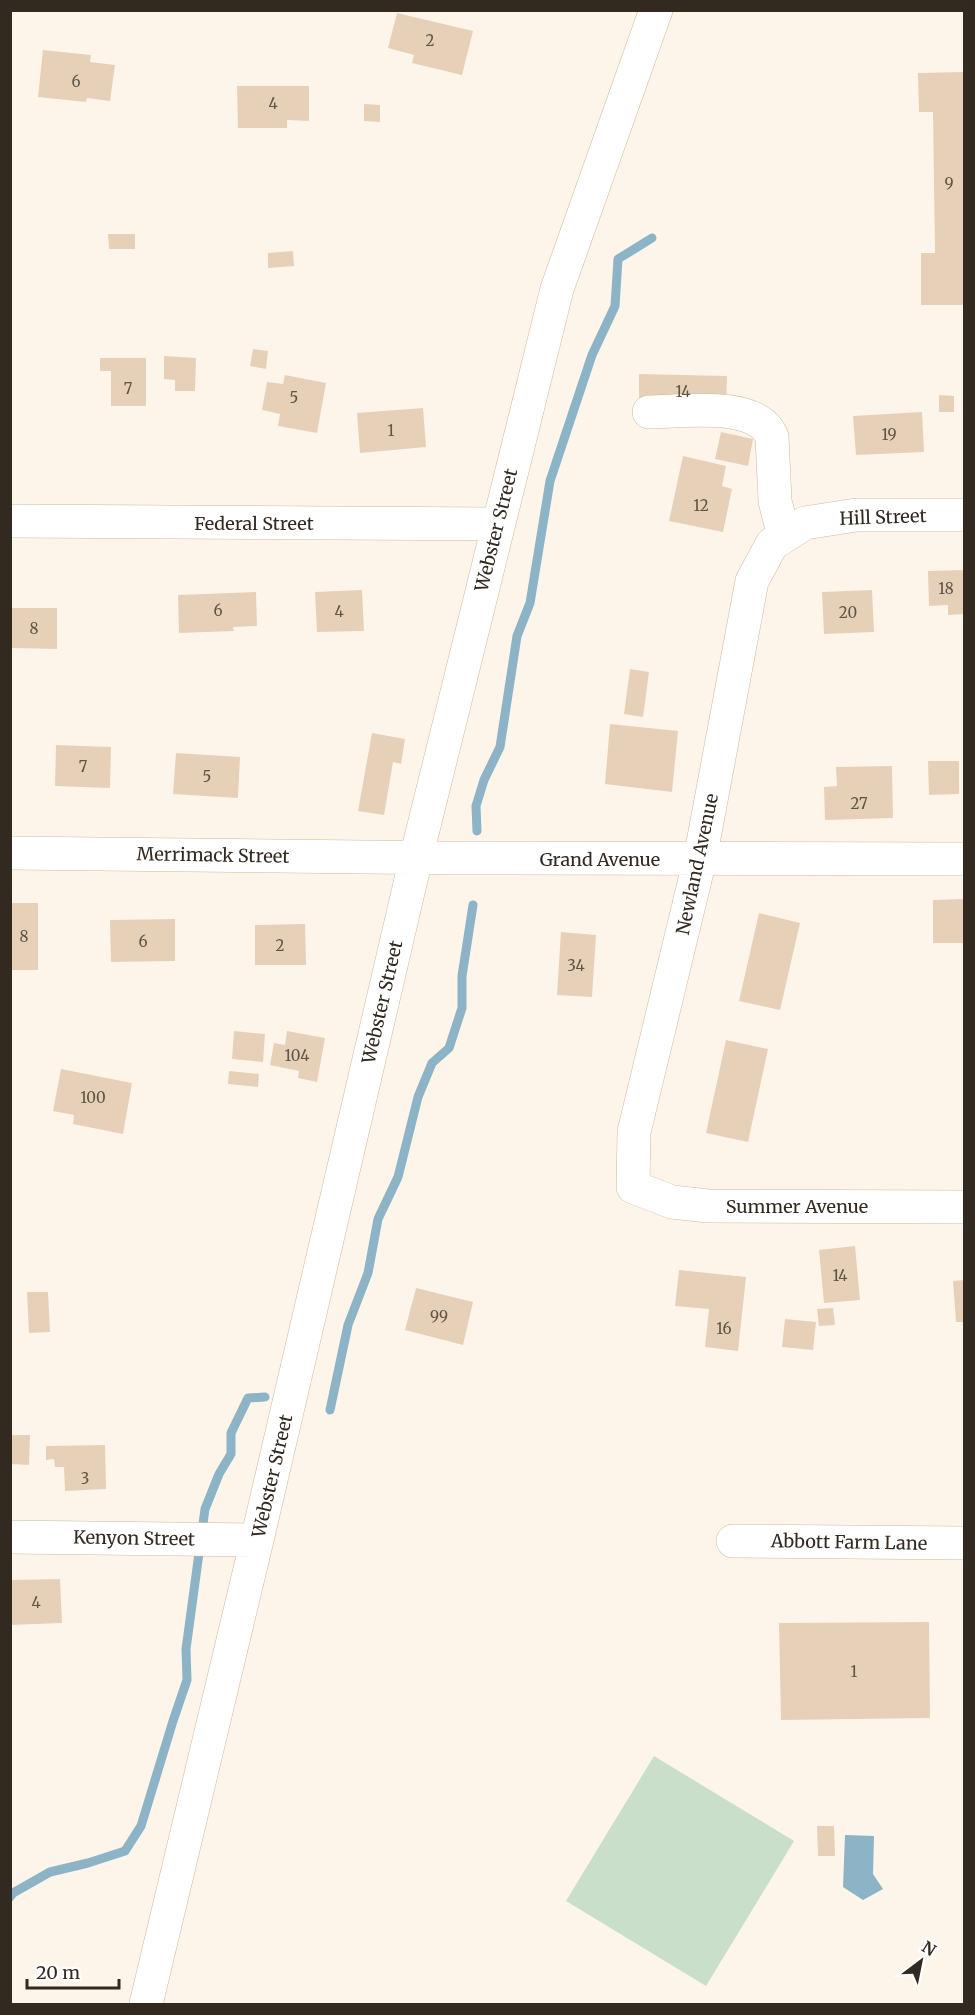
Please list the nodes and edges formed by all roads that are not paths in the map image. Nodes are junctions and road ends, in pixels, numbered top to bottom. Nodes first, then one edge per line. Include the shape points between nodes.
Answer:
1 (656, 10) edge
2 (649, 412) dead end
3 (964, 515) edge
4 (10, 521) edge
5 (497, 524) junction
6 (778, 540) junction
7 (10, 853) edge
8 (416, 858) junction
9 (700, 859) junction
10 (964, 859) edge
11 (633, 1186) joint
12 (964, 1206) edge
13 (10, 1537) edge
14 (257, 1540) junction
15 (733, 1541) dead end
16 (964, 1543) edge
17 (146, 2004) edge

1 - 5 street, Webster Street via 556,289
2 - 6 street via 724,411 749,416 768,428 772,437
3 - 6 street, Hill Street via 856,515 805,523
4 - 5 street, Federal Street
5 - 8 street, Webster Street
6 - 9 street, Newland Avenue via 752,581
7 - 8 street, Merrimack Street
8 - 9 street, Grand Avenue
8 - 14 street, Webster Street
9 - 10 street, Grand Avenue
9 - 11 street, Newland Avenue via 634,1132
11 - 12 street, Summer Avenue via 672,1202 708,1206
13 - 14 street, Kenyon Street
14 - 17 street, Webster Street
15 - 16 street, Abbott Farm Lane

